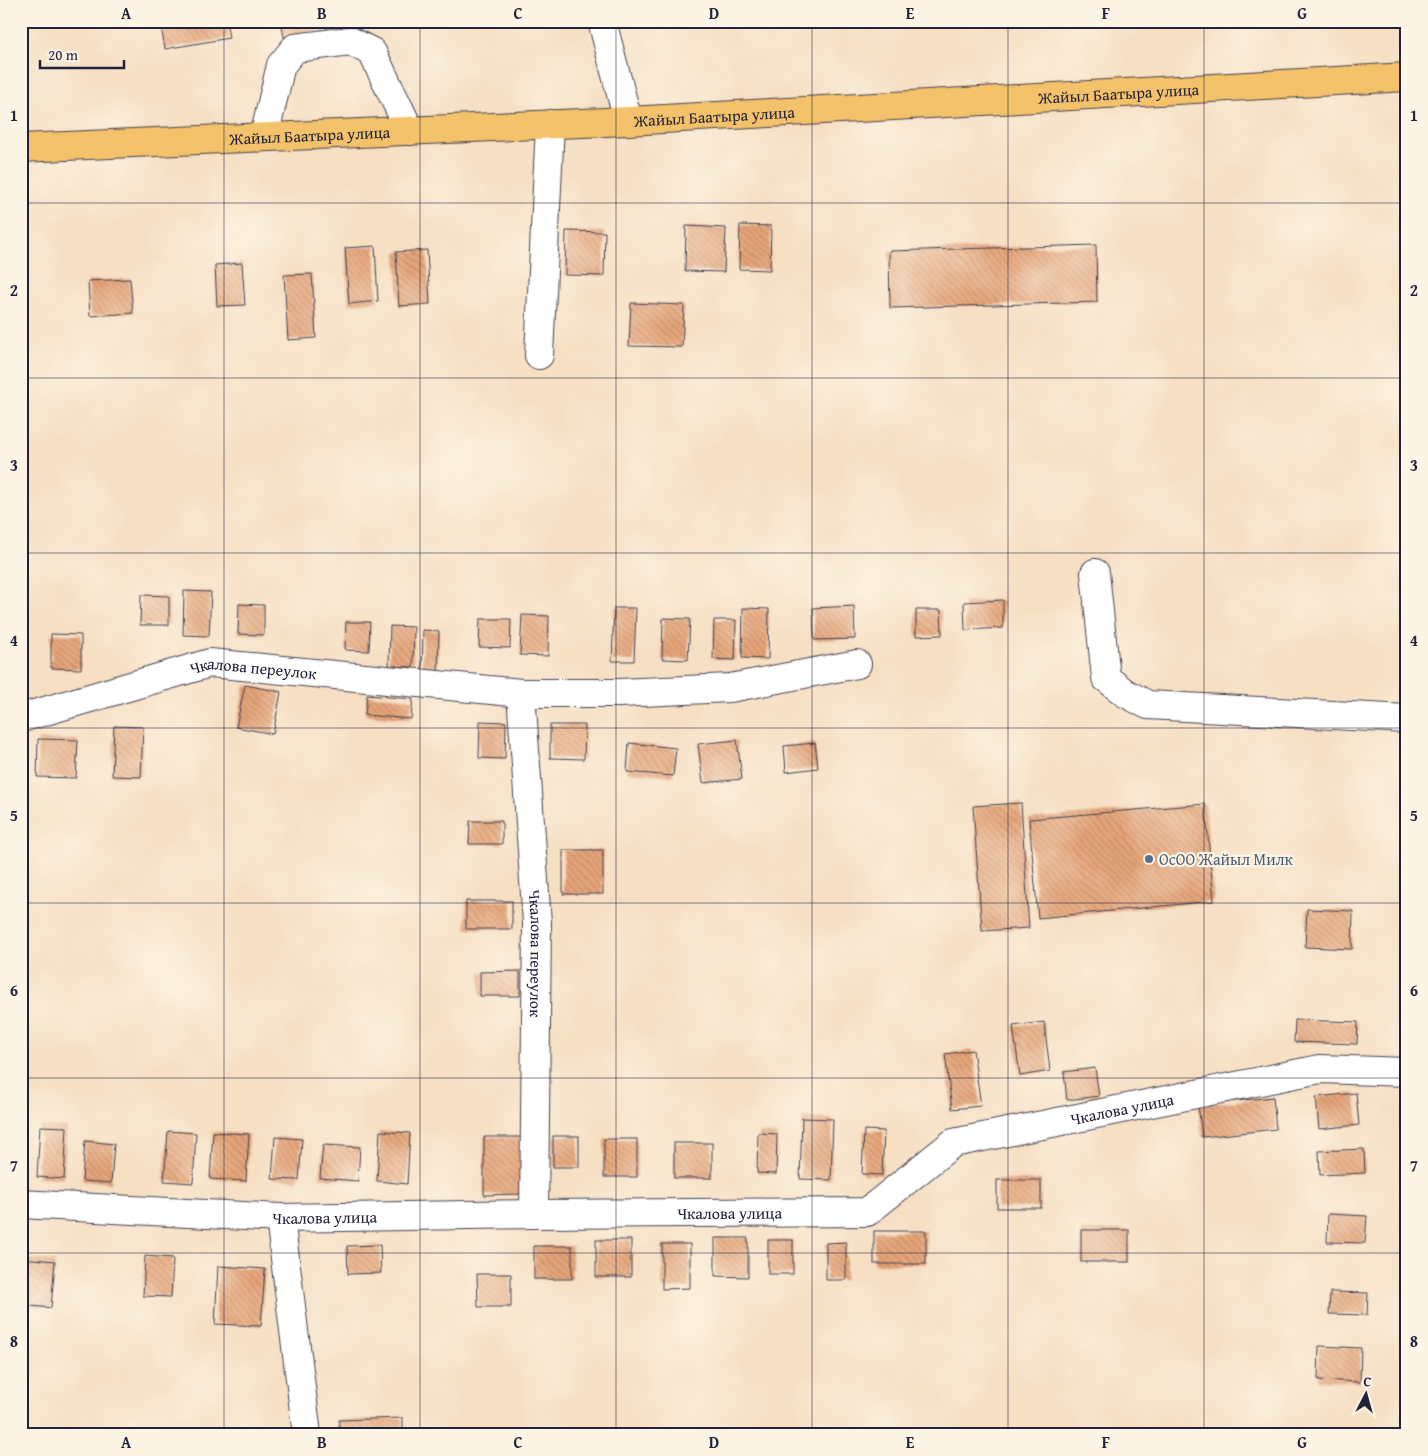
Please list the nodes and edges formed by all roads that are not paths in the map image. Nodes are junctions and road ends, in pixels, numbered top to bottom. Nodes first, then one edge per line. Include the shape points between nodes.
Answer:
1 (602, 21) edge
2 (1407, 77) edge
3 (628, 121) junction
4 (550, 124) junction
5 (410, 130) junction
6 (264, 138) junction
7 (21, 148) edge
8 (539, 355) dead end
9 (1095, 573) dead end
10 (857, 664) dead end
11 (521, 693) junction
12 (21, 718) edge
13 (1407, 719) edge
14 (1407, 1072) edge
15 (21, 1204) edge
16 (534, 1214) junction
17 (280, 1218) junction
18 (307, 1435) edge

1 - 3 street
2 - 3 highway, Жайыл Баатыра улица
3 - 4 highway, Жайыл Баатыра улица
4 - 5 highway, Жайыл Баатыра улица
4 - 8 street
5 - 6 highway, Жайыл Баатыра улица
5 - 6 street via 372,52 350,40 295,48 281,65
6 - 7 highway, Жайыл Баатыра улица
9 - 13 street via 1106,678 1148,705
10 - 11 street, Чкалова переулок via 730,688
11 - 12 street, Чкалова переулок via 210,663
11 - 16 street, Чкалова переулок via 537,923
14 - 16 street, Чкалова улица via 1320,1069 953,1143 867,1212
15 - 17 street, Чкалова улица
16 - 17 street, Чкалова улица
17 - 18 street

